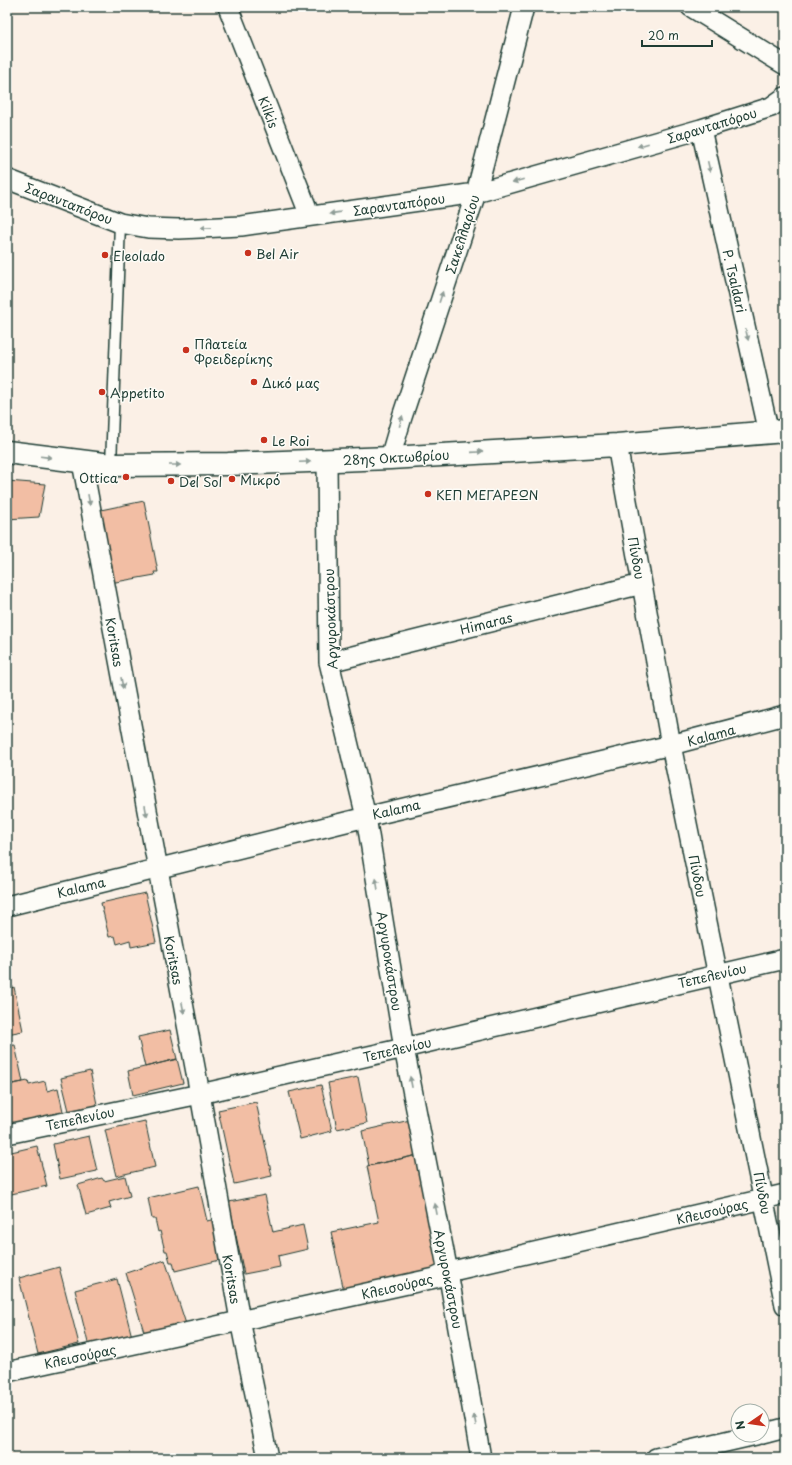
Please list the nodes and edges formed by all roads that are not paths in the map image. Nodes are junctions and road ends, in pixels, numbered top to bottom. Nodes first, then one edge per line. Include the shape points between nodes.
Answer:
1 (228, 7) edge
2 (524, 7) edge
3 (691, 7) edge
4 (785, 64) edge
5 (785, 97) edge
6 (701, 129) junction
7 (7, 179) edge
8 (476, 193) junction
9 (310, 216) junction
10 (120, 223) junction
11 (777, 432) edge
12 (617, 445) junction
13 (7, 452) edge
14 (390, 458) junction
15 (327, 461) junction
16 (82, 462) junction
17 (111, 465) junction
18 (642, 584) junction
19 (330, 662) junction
20 (785, 715) edge
21 (671, 745) junction
22 (366, 816) junction
23 (157, 868) junction
24 (7, 906) edge
25 (785, 959) edge
26 (718, 974) junction
27 (404, 1048) junction
28 (200, 1094) junction
29 (7, 1134) edge
30 (785, 1194) edge
31 (764, 1199) junction
32 (448, 1272) junction
33 (785, 1305) edge
34 (240, 1320) junction
35 (7, 1372) edge
36 (785, 1428) edge
37 (770, 1432) edge
38 (730, 1441) edge
39 (268, 1458) edge
40 (482, 1458) edge
41 (656, 1458) edge

1 - 9 street, Kilkis
2 - 8 street, Σακελλαρίου
3 - 4 street
5 - 6 street, Σαρανταπόρου via 772,106
6 -> 8 street, Σαρανταπόρου
6 -> 11 street, P. Tsaldari
7 - 10 street, Σαρανταπόρου
8 -> 9 street, Σαρανταπόρου
14 -> 8 street, Σακελλαρίου
9 -> 10 street, Σαρανταπόρου via 241,226 179,229 148,228
10 - 17 lane
11 - 12 street, 28ης Οκτωβρίου
14 -> 12 street, 28ης Οκτωβρίου
12 - 18 street, Πίνδου
13 -> 16 street, 28ης Οκτωβρίου
14 - 15 street, 28ης Οκτωβρίου
17 -> 15 street, 28ης Οκτωβρίου
15 - 19 street, Αργυροκάστρου
16 - 17 street, 28ης Οκτωβρίου
16 -> 23 street, Koritsas
18 - 19 street, Himaras
18 - 21 street, Πίνδου
19 - 22 street, Αργυροκάστρου
20 - 21 street, Kalama
21 - 22 street, Kalama
21 - 26 street, Πίνδου
22 - 23 street, Kalama
27 -> 22 street, Αργυροκάστρου
23 - 24 street, Kalama
23 -> 28 street, Koritsas
25 - 26 street, Τεπελενίου
26 - 27 street, Τεπελενίου
26 - 31 street, Πίνδου
27 - 28 street, Τεπελενίου
32 -> 27 street, Αργυροκάστρου
28 - 29 street, Τεπελενίου
28 - 34 street, Koritsas
30 - 31 street, Κλεισούρας
31 - 32 street, Κλεισούρας
31 - 33 street, Πίνδου
32 - 34 street, Κλεισούρας via 436,1278
40 -> 32 street, Αργυροκάστρου
34 - 35 street, Κλεισούρας
34 - 39 street, Koritsas
36 - 37 street
38 - 41 street

